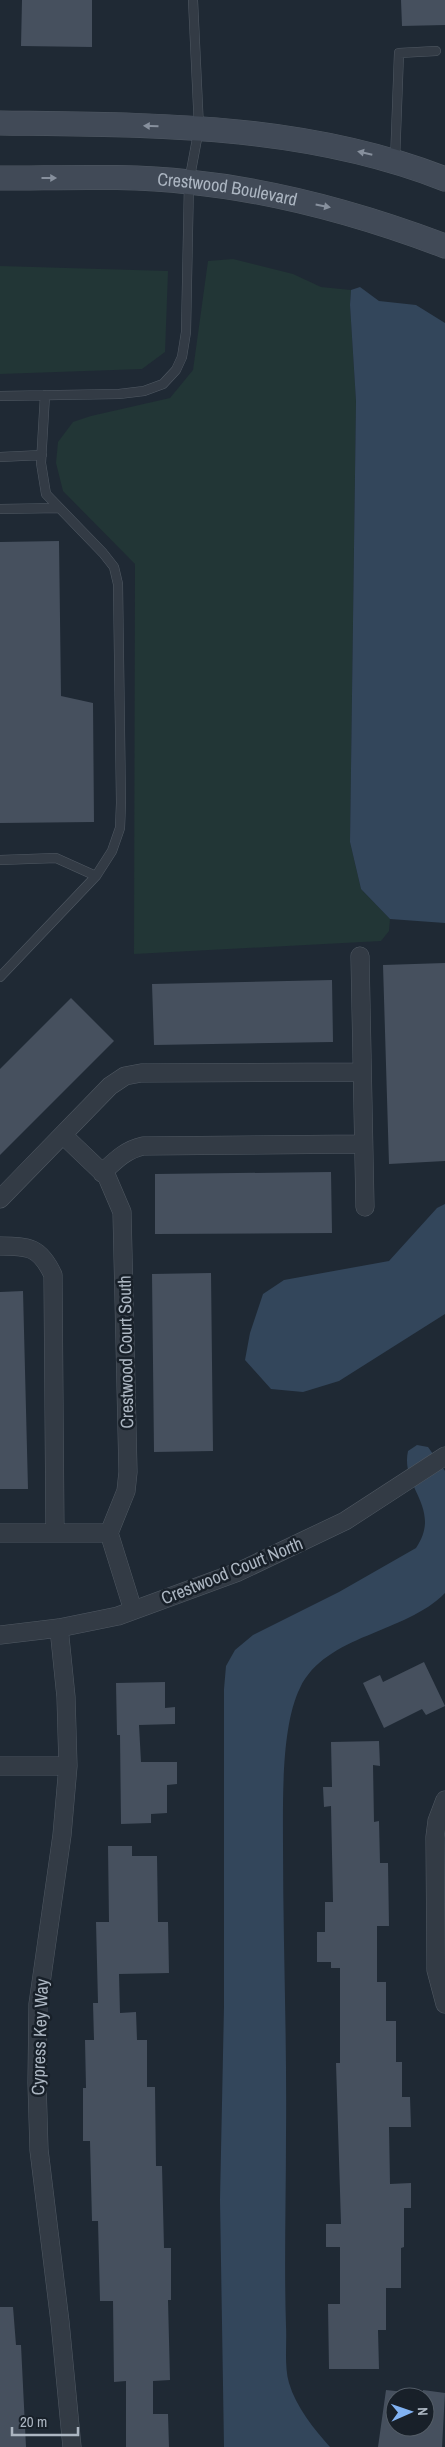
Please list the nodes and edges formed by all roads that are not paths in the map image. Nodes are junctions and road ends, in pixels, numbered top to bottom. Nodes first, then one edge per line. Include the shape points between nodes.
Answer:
1 (193, 0) edge
2 (436, 52) dead end
3 (0, 123) edge
4 (199, 128) junction
5 (395, 162) junction
6 (0, 178) edge
7 (445, 179) edge
8 (189, 182) junction
9 (445, 246) edge
10 (45, 395) junction
11 (0, 396) edge
12 (42, 455) junction
13 (0, 457) edge
14 (59, 508) junction
15 (0, 509) edge
16 (0, 860) edge
17 (96, 876) junction
18 (360, 956) dead end
19 (0, 977) edge
20 (362, 1072) junction
21 (63, 1134) junction
22 (363, 1144) junction
23 (102, 1173) junction
24 (0, 1199) edge
25 (365, 1207) dead end
26 (0, 1246) edge
27 (445, 1456) edge
28 (0, 1533) edge
29 (55, 1533) junction
30 (109, 1533) junction
31 (133, 1610) junction
32 (60, 1628) junction
33 (0, 1635) edge
34 (0, 1766) edge
35 (68, 1766) junction
36 (445, 1800) edge
37 (445, 2004) edge
38 (72, 2447) edge

1 - 4 lane
2 - 5 lane via 399,53
4 -> 3 main road
5 -> 4 main road via 370,153 282,136
4 - 8 lane
5 - 7 main road
6 -> 8 main road, Crestwood Boulevard
8 -> 9 main road, Crestwood Boulevard via 339,209
8 - 10 lane via 186,332 176,370 163,384 144,392
10 - 11 lane
10 - 12 lane
12 - 13 lane
12 - 14 lane via 46,494
14 - 15 lane
14 - 17 lane via 114,567 118,584 120,828 112,851
16 - 17 lane via 56,858
17 - 19 lane
18 - 20 street
20 - 21 street via 141,1073 125,1076 117,1079
20 - 22 street
21 - 23 street, Crestwood Court South
21 - 24 street
22 - 23 street via 143,1146 123,1153
22 - 25 street
23 - 30 street, Crestwood Court South via 119,1201 124,1235 128,1472 126,1491
26 - 29 street via 26,1246 38,1252 53,1275
27 - 31 street, Crestwood Court North via 345,1521 302,1543 238,1572
28 - 29 street
29 - 30 street
30 - 31 street
31 - 32 street, Crestwood Court North
32 - 33 street, Crestwood Court North
32 - 35 street, Cypress Key Way
34 - 35 street
35 - 38 street, Cypress Key Way via 62,1835 38,2004 37,2083 39,2150
36 - 37 street via 435,1838 436,1970

